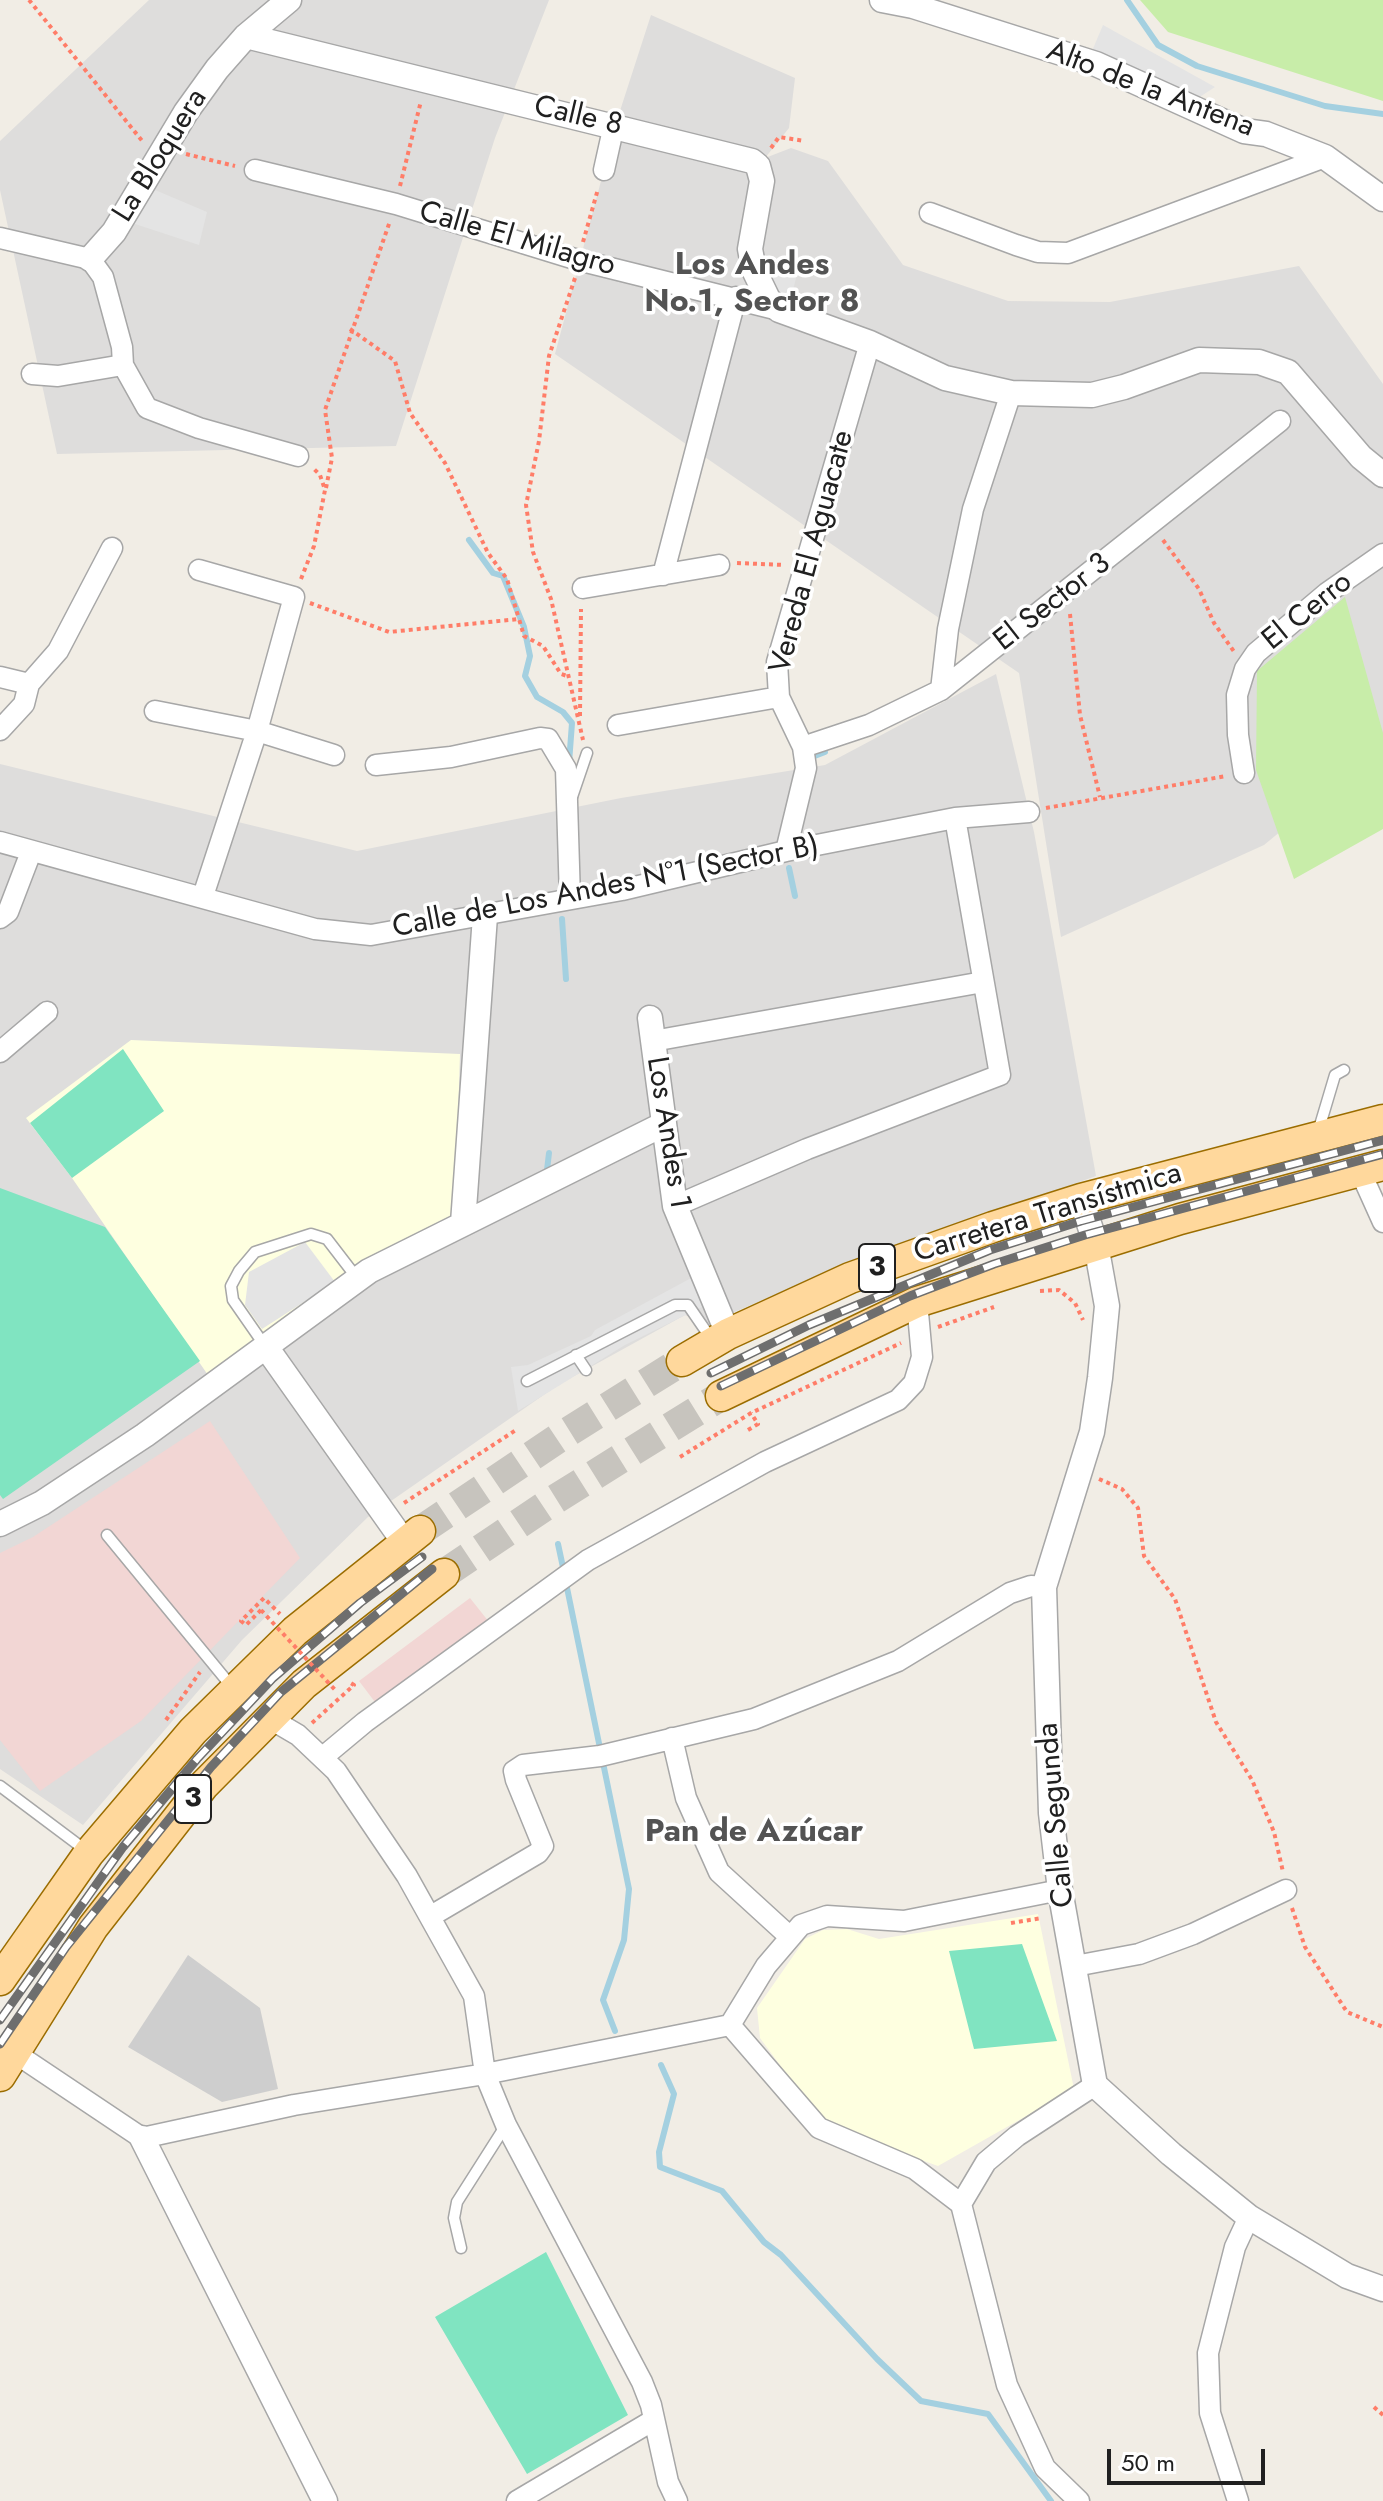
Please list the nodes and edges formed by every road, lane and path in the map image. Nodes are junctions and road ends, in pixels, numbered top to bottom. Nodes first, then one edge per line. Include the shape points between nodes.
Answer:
1 (29, 0) edge
2 (289, 0) edge
3 (882, 0) edge
4 (246, 36) junction
5 (426, 80) junction
6 (614, 125) junction
7 (805, 141) dead end
8 (165, 149) junction
9 (1325, 157) junction
10 (758, 166) junction
11 (255, 170) joint
12 (604, 170) joint
13 (1383, 199) edge
14 (396, 204) junction
15 (930, 213) dead end
16 (7, 239) edge
17 (90, 259) junction
18 (578, 260) junction
19 (736, 297) junction
20 (779, 310) junction
21 (350, 329) junction
22 (870, 343) junction
23 (123, 365) junction
24 (32, 374) dead end
25 (1011, 393) junction
26 (1280, 421) dead end
27 (298, 456) joint
28 (1383, 475) edge
29 (325, 490) junction
30 (1151, 526) junction
31 (112, 548) dead end
32 (1383, 554) edge
33 (719, 565) joint
34 (199, 570) dead end
35 (804, 570) junction
36 (663, 575) junction
37 (583, 588) joint
38 (1068, 592) junction
39 (294, 597) junction
40 (519, 619) junction
41 (1245, 669) junction
42 (0, 677) edge
43 (569, 677) junction
44 (29, 684) junction
45 (941, 690) junction
46 (779, 697) junction
47 (155, 711) dead end
48 (618, 725) dead end
49 (0, 730) edge
50 (257, 731) junction
51 (803, 747) junction
52 (587, 753) junction
53 (334, 755) dead end
54 (376, 765) dead end
55 (1244, 773) joint
56 (1100, 797) junction
57 (569, 802) junction
58 (1029, 812) joint
59 (955, 818) junction
60 (0, 842) edge
61 (786, 851) junction
62 (31, 852) junction
63 (203, 896) junction
64 (570, 899) junction
65 (485, 916) junction
66 (0, 918) edge
67 (983, 982) junction
68 (47, 1012) dead end
69 (651, 1030) joint
70 (0, 1052) edge
71 (1344, 1070) dead end
72 (1383, 1120) edge
73 (664, 1124) junction
74 (1317, 1138) junction
75 (1372, 1168) edge
76 (1081, 1199) junction
77 (675, 1206) junction
78 (1383, 1222) edge
79 (463, 1223) junction
80 (1096, 1245) junction
81 (358, 1279) junction
82 (1036, 1291) dead end
83 (1008, 1301) dead end
84 (917, 1302) junction
85 (1085, 1324) dead end
86 (922, 1333) junction
87 (721, 1338) junction
88 (266, 1347) junction
89 (576, 1355) junction
90 (682, 1361) tunnel mouth
91 (586, 1370) dead end
92 (527, 1381) dead end
93 (721, 1396) tunnel mouth
94 (751, 1413) junction
95 (516, 1430) dead end
96 (748, 1430) dead end
97 (680, 1457) dead end
98 (1080, 1475) junction
99 (385, 1515) junction
100 (0, 1524) edge
101 (107, 1535) dead end
102 (412, 1536) joint
103 (444, 1574) tunnel mouth
104 (1044, 1587) junction
105 (264, 1598) dead end
106 (233, 1689) junction
107 (269, 1718) junction
108 (311, 1723) dead end
109 (672, 1738) junction
110 (323, 1757) junction
111 (0, 1786) edge
112 (89, 1853) junction
113 (1286, 1890) junction
114 (1052, 1892) junction
115 (431, 1916) junction
116 (1006, 1923) dead end
117 (789, 1936) junction
118 (1075, 1966) junction
119 (0, 1980) edge
120 (730, 2025) junction
121 (1383, 2027) edge
122 (7, 2064) edge
123 (485, 2074) junction
124 (1095, 2085) junction
125 (506, 2125) junction
126 (142, 2138) junction
127 (961, 2204) junction
128 (1249, 2217) junction
129 (461, 2248) dead end
130 (1383, 2289) edge
131 (1374, 2407) dead end
132 (1383, 2415) edge
133 (652, 2421) junction
134 (325, 2501) edge
135 (517, 2501) edge
136 (677, 2501) edge
137 (1079, 2501) edge
138 (1238, 2501) edge

1 - 8 path via 144,143
2 - 4 street, La Bloquera
3 - 9 street, Alto de la Antena via 1096,64 1244,131
4 - 5 street, Calle 8
4 - 8 street, La Bloquera via 186,112
5 - 6 street, Calle 8
5 - 14 path
6 - 10 street, Calle 8
6 - 12 street
7 - 10 path via 779,137
8 - 11 path
8 - 17 street, La Bloquera via 114,232
9 - 13 street, Alto de la Antena
9 - 15 street via 1068,253 1038,252
10 - 20 street via 762,181 750,249 760,285
11 - 14 street, Calle El Milagro
12 - 18 path
14 - 18 street, Calle El Milagro
14 - 21 path
16 - 17 street
17 - 23 street via 103,277
18 - 19 street, Calle El Milagro
18 - 43 path via 549,356 526,505 533,552 551,599
19 - 20 street, Calle El Milagro
19 - 36 street
20 - 22 street, Calle El Milagro
21 - 29 path via 325,410 332,458
21 - 40 path via 395,361 410,413 445,463 488,553 507,579
22 - 25 street, Calle El Milagro via 945,378
22 - 35 street, Vereda El Aguacate
23 - 24 street via 58,376
23 - 27 street via 147,408
25 - 28 street, Calle El Milagro via 1092,395 1199,360 1259,362 1288,372
25 - 45 street via 963,554
26 - 30 street, El Sector 3
27 - 29 path via 320,475
29 - 39 path via 314,546
30 - 38 street, El Sector 3
30 - 41 path via 1199,589
31 - 44 street via 58,651
32 - 41 street, El Cerro via 1316,602 1256,653
33 - 35 path via 747,562
33 - 36 street
34 - 39 street
35 - 46 street, Vereda El Aguacate via 777,662
36 - 37 street
37 - 52 path via 579,710
38 - 45 street, El Sector 3
38 - 56 path via 1080,715
39 - 40 path via 389,632
39 - 50 street
40 - 43 path via 524,636 543,646 561,674
41 - 55 street, El Cerro via 1237,695
42 - 44 street
43 - 52 path
44 - 49 street via 24,704
45 - 51 street, El Sector 3 via 869,725
46 - 48 street
46 - 51 street, Vereda El Aguacate
47 - 50 street
50 - 53 street
50 - 63 street
51 - 61 street, Vereda El Aguacate via 806,768
52 - 57 lane
54 - 57 street via 451,757 540,738 555,745 562,757
55 - 56 path
56 - 58 path
57 - 64 street
58 - 59 street, Calle de Los Andes N°1 (Sector B)
59 - 61 street, Calle de Los Andes N°1 (Sector B)
59 - 67 street
60 - 62 street, Calle de Los Andes N°1 (Sector B)
61 - 64 street, Calle de Los Andes N°1 (Sector B)
62 - 63 street, Calle de Los Andes N°1 (Sector B)
62 - 66 street via 8,912
63 - 65 street, Calle de Los Andes N°1 (Sector B) via 350,935
64 - 65 street, Calle de Los Andes N°1 (Sector B)
65 - 79 street
67 - 69 street
67 - 77 street via 1000,1075
68 - 70 street
69 - 73 street, Los Andes 1
71 - 74 lane via 1335,1075
72 - 74 main road, Carretera Transístmica / 3
73 - 77 street, Los Andes 1
73 - 79 street
74 - 76 main road, Carretera Transístmica / 3
75 - 78 street
75 - 80 main road, Carretera Transístmica / 3
76 - 80 street, Calle Segunda
76 - 87 main road, Carretera Transístmica / 3 via 850,1278
77 - 87 street, Los Andes 1
79 - 81 street
80 - 84 main road, Carretera Transístmica / 3
80 - 98 street, Calle Segunda via 1107,1306 1100,1378
81 - 88 street
81 - 88 lane via 327,1239 311,1234 255,1252 231,1286 233,1300
82 - 85 path via 1059,1290 1075,1303
83 - 86 path
84 - 86 street
84 - 93 main road, Carretera Transístmica / 3
86 - 94 path
86 - 110 street via 914,1383 898,1400 765,1462 588,1560
87 - 89 lane via 688,1305 675,1305
87 - 90 main road, Carretera Transístmica / 3
88 - 99 street
88 - 100 street via 145,1435 42,1503
89 - 91 lane
89 - 92 lane
94 - 96 path via 758,1424
94 - 97 path
95 - 99 path
98 - 104 street, Calle Segunda
98 - 113 path via 1122,1489 1138,1508 1144,1556 1175,1599 1216,1722 1269,1819
99 - 102 street
101 - 106 lane
102 - 106 main road, 3
103 - 107 main road, 3 via 328,1664
104 - 109 street via 1010,1593 898,1661 754,1719
104 - 114 street, Calle Segunda
105 - 108 path, bridge via 241,1621 246,1625 261,1610 337,1692 350,1681 354,1685
106 - 112 main road, 3
107 - 110 street
107 - 122 main road, 3 via 203,1786 93,1927
109 - 115 street via 600,1756 523,1765 514,1771 543,1846
109 - 117 street via 686,1798 719,1872
110 - 115 street
111 - 112 lane
112 - 119 main road, 3
113 - 118 street via 1139,1954
113 - 121 path via 1305,1947 1347,2012
114 - 116 path via 1052,1916
114 - 117 street via 904,1921 827,1916 801,1925
114 - 118 street, Calle Segunda
115 - 123 street via 474,1996
117 - 120 street
118 - 124 street, Calle Segunda
120 - 123 street
120 - 127 street via 819,2128 915,2169
122 - 126 street
123 - 125 street
123 - 126 street via 294,2105
124 - 127 street via 986,2162
124 - 128 street
125 - 129 lane via 457,2202 454,2218
125 - 133 street via 642,2382
126 - 134 street
127 - 137 street via 1007,2385 1029,2441 1045,2468
128 - 130 street via 1347,2276
128 - 138 street via 1235,2247 1208,2353 1210,2413
131 - 132 path
133 - 135 street
133 - 136 street

